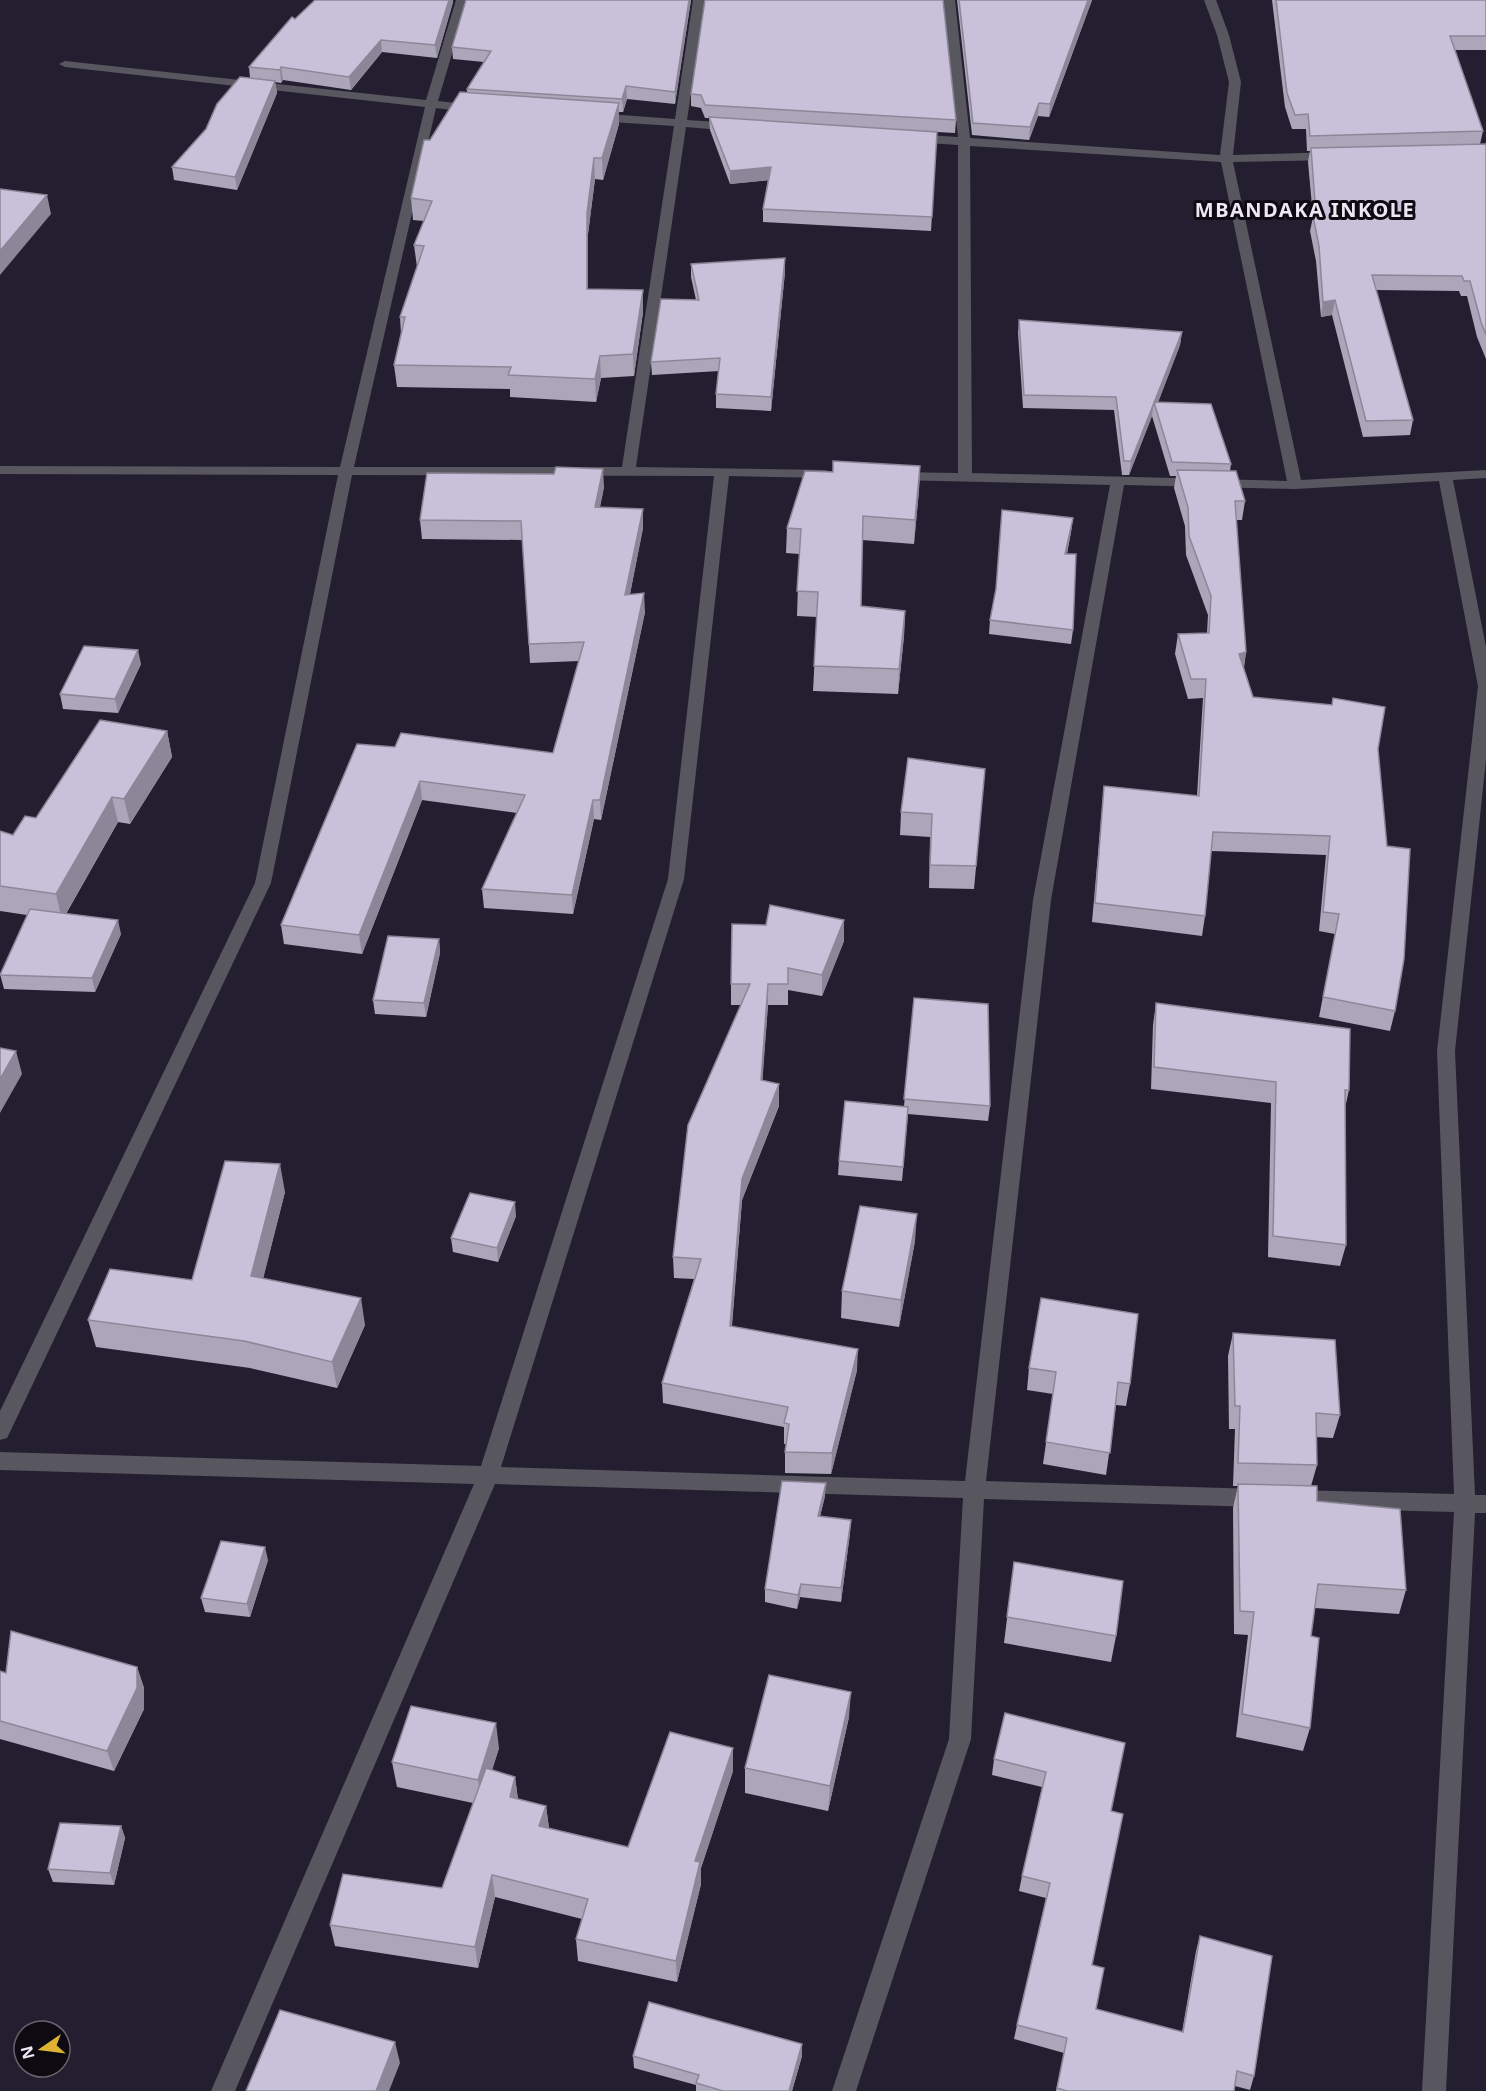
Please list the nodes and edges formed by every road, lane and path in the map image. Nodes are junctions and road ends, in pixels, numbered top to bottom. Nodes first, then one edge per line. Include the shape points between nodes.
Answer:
1 (462, 0) edge
2 (699, 0) edge
3 (949, 0) edge
4 (1210, 0) edge
5 (65, 64) dead end
6 (432, 105) junction
7 (490, 110) edge
8 (585, 117) edge
9 (679, 124) junction
10 (750, 128) edge
11 (904, 137) edge
12 (964, 141) junction
13 (1344, 156) edge
14 (1226, 159) junction
15 (0, 470) edge
16 (346, 472) junction
17 (722, 472) junction
18 (628, 473) junction
19 (1486, 474) edge
20 (838, 475) edge
21 (884, 476) edge
22 (1445, 477) junction
23 (965, 478) junction
24 (1118, 481) junction
25 (1295, 485) junction
26 (0, 1432) edge
27 (0, 1461) edge
28 (488, 1476) junction
29 (974, 1491) junction
30 (1486, 1503) edge
31 (1465, 1504) junction
32 (223, 2091) edge
33 (844, 2091) edge
34 (1434, 2091) edge

1 - 6 street
2 - 9 street
3 - 12 street
4 - 14 street via 1235,82
5 - 6 street
6 - 7 street
6 - 16 street
8 - 9 street
9 - 10 street
9 - 18 street
11 - 12 street
12 - 14 street
12 - 23 street
13 - 14 street
14 - 25 street
15 - 16 street
16 - 18 street
16 - 26 street via 263,883
17 - 18 street
17 - 20 street
17 - 28 street via 676,879
19 - 22 street
21 - 23 street
22 - 25 street
22 - 31 street via 1486,686 1446,1051
23 - 24 street
24 - 25 street
24 - 29 street via 1042,900
27 - 28 street
28 - 29 street
28 - 32 street
29 - 31 street
29 - 33 street via 960,1739
30 - 31 street
31 - 34 street

